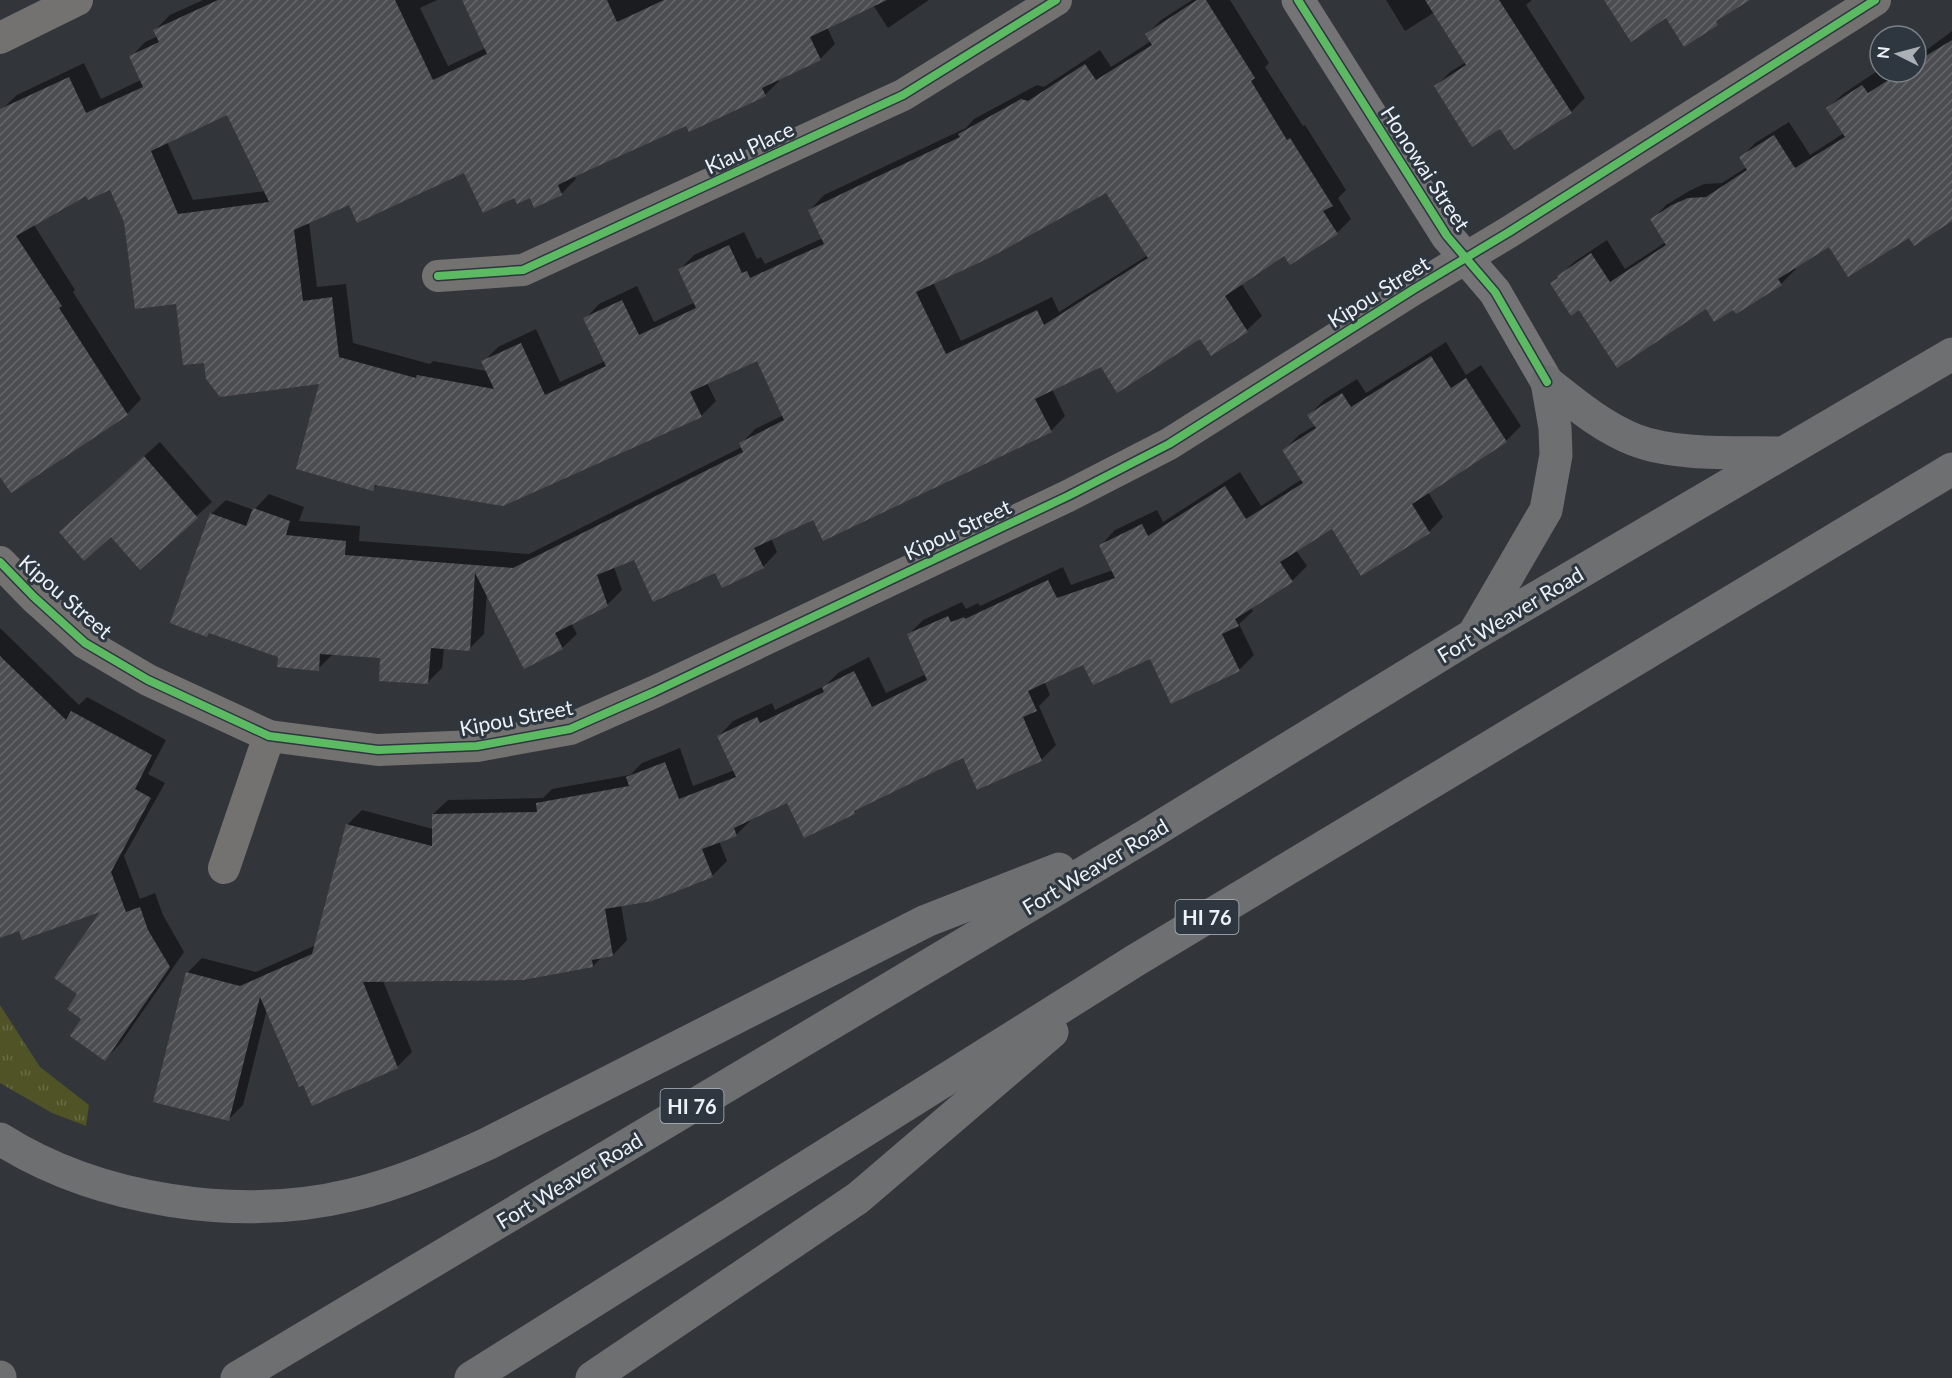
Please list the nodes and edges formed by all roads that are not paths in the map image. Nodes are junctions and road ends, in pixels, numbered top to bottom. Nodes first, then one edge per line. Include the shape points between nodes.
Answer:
1 (77, 0) edge
2 (1056, 0) edge
3 (1298, 0) edge
4 (1875, 0) edge
5 (0, 38) edge
6 (1466, 258) junction
7 (438, 276) dead end
8 (1952, 354) edge
9 (1547, 382) junction
10 (1782, 453) junction
11 (1952, 469) edge
12 (0, 562) edge
13 (1473, 634) junction
14 (268, 736) junction
15 (1147, 835) junction
16 (224, 868) dead end
17 (1136, 960) junction
18 (0, 1139) edge
19 (237, 1378) edge
20 (471, 1378) edge
21 (592, 1378) edge

1 - 5 street
2 - 7 street, Kiau Place via 903,95 523,270
3 - 6 street, Honowai Street via 1447,236
4 - 6 street, Kipou Street
6 - 9 street, Honowai Street via 1495,291
6 - 14 street, Kipou Street via 1169,444 654,693 570,729 477,746 378,750
8 - 10 highway, Fort Weaver Road / HI 76
9 - 10 highway via 1596,420 1636,441 1680,450
9 - 13 highway via 1556,428 1556,455 1546,510
10 - 13 highway, Fort Weaver Road / HI 76
11 - 17 highway, HI 76
12 - 14 street, Kipou Street via 86,643 148,680
13 - 15 highway, Fort Weaver Road / HI 76
14 - 16 street
15 - 18 highway via 926,921 487,1144 379,1188 285,1205 231,1206 161,1200 87,1181
15 - 19 highway, Fort Weaver Road / HI 76
17 - 20 highway, HI 76
17 - 21 highway via 858,1198

